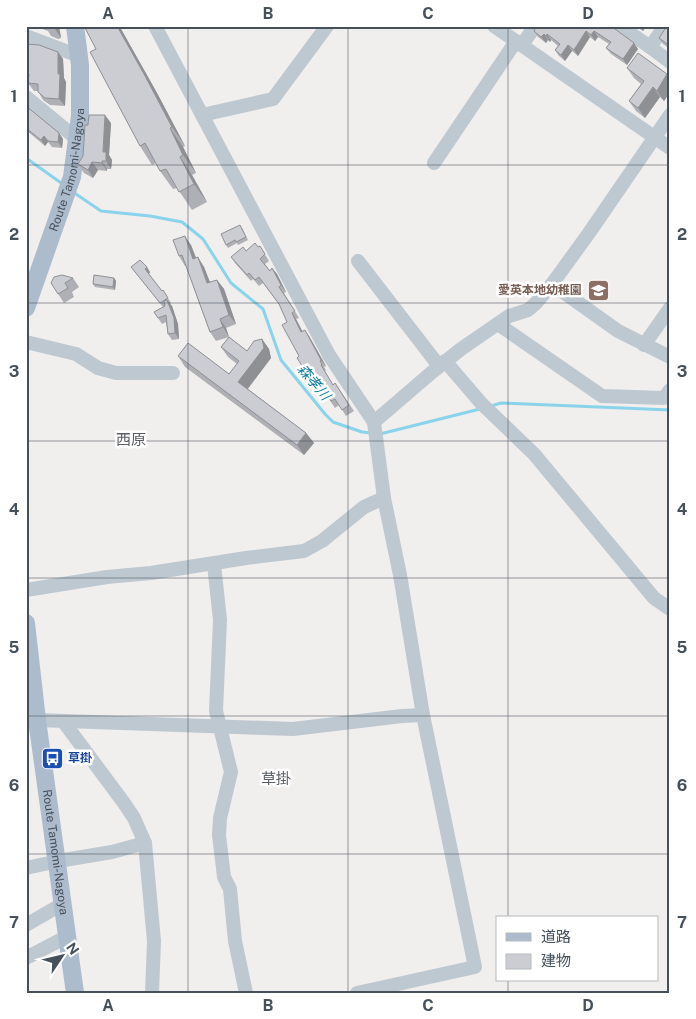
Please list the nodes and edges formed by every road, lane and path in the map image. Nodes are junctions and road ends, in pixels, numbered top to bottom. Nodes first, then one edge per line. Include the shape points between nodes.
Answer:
1 (75, 26) edge
2 (155, 26) edge
3 (327, 26) edge
4 (494, 26) edge
5 (536, 26) edge
6 (620, 26) edge
7 (665, 26) edge
8 (26, 36) edge
9 (519, 43) junction
10 (650, 47) junction
11 (79, 56) junction
12 (670, 62) edge
13 (26, 97) edge
14 (202, 115) junction
15 (670, 115) edge
16 (654, 137) junction
17 (77, 139) junction
18 (670, 148) edge
19 (434, 163) dead end
20 (358, 261) dead end
21 (552, 284) junction
22 (26, 308) edge
23 (670, 308) edge
24 (498, 324) junction
25 (26, 342) edge
26 (644, 345) junction
27 (670, 357) edge
28 (442, 364) junction
29 (173, 373) dead end
30 (670, 390) edge
31 (374, 425) junction
32 (384, 498) junction
33 (214, 564) junction
34 (26, 590) edge
35 (670, 609) edge
36 (26, 623) edge
37 (424, 715) junction
38 (32, 719) edge
39 (63, 721) junction
40 (218, 725) junction
41 (145, 842) junction
42 (58, 861) junction
43 (26, 868) edge
44 (64, 903) junction
45 (26, 925) edge
46 (68, 936) junction
47 (26, 958) edge
48 (75, 993) edge
49 (152, 993) edge
50 (246, 993) edge
51 (357, 993) edge

1 - 11 main road, Route Tamomi-Nagoya
2 - 14 street
3 - 14 street via 273,99
4 - 9 street
5 - 9 street
6 - 10 street
7 - 10 street
8 - 11 street
9 - 16 street
9 - 19 street
10 - 12 street
11 - 17 main road, Route Tamomi-Nagoya
13 - 17 street
14 - 31 street via 329,355
15 - 16 street
16 - 18 street
16 - 21 street
17 - 22 main road, Route Tamomi-Nagoya via 72,177
20 - 28 street
21 - 24 street via 528,310
21 - 26 street via 618,331
23 - 26 street
24 - 28 street
24 - 30 street via 602,396 664,398
25 - 29 street via 76,354 98,368 116,373
26 - 27 street
28 - 31 street
28 - 35 street via 534,454 654,598
31 - 32 street
32 - 33 street via 364,507 322,541 304,551
32 - 37 street
33 - 34 street
33 - 40 street via 220,620
36 - 38 main road, Route Tamomi-Nagoya
37 - 40 street via 293,729
37 - 51 street via 475,967
38 - 39 street
38 - 42 main road, Route Tamomi-Nagoya
39 - 40 street
39 - 41 street via 124,803
40 - 50 street via 231,772 219,836
41 - 42 street via 112,852
41 - 49 street via 154,941
42 - 43 street
42 - 44 main road, Route Tamomi-Nagoya
44 - 45 street
44 - 46 main road, Route Tamomi-Nagoya
46 - 47 street
46 - 48 main road, Route Tamomi-Nagoya

